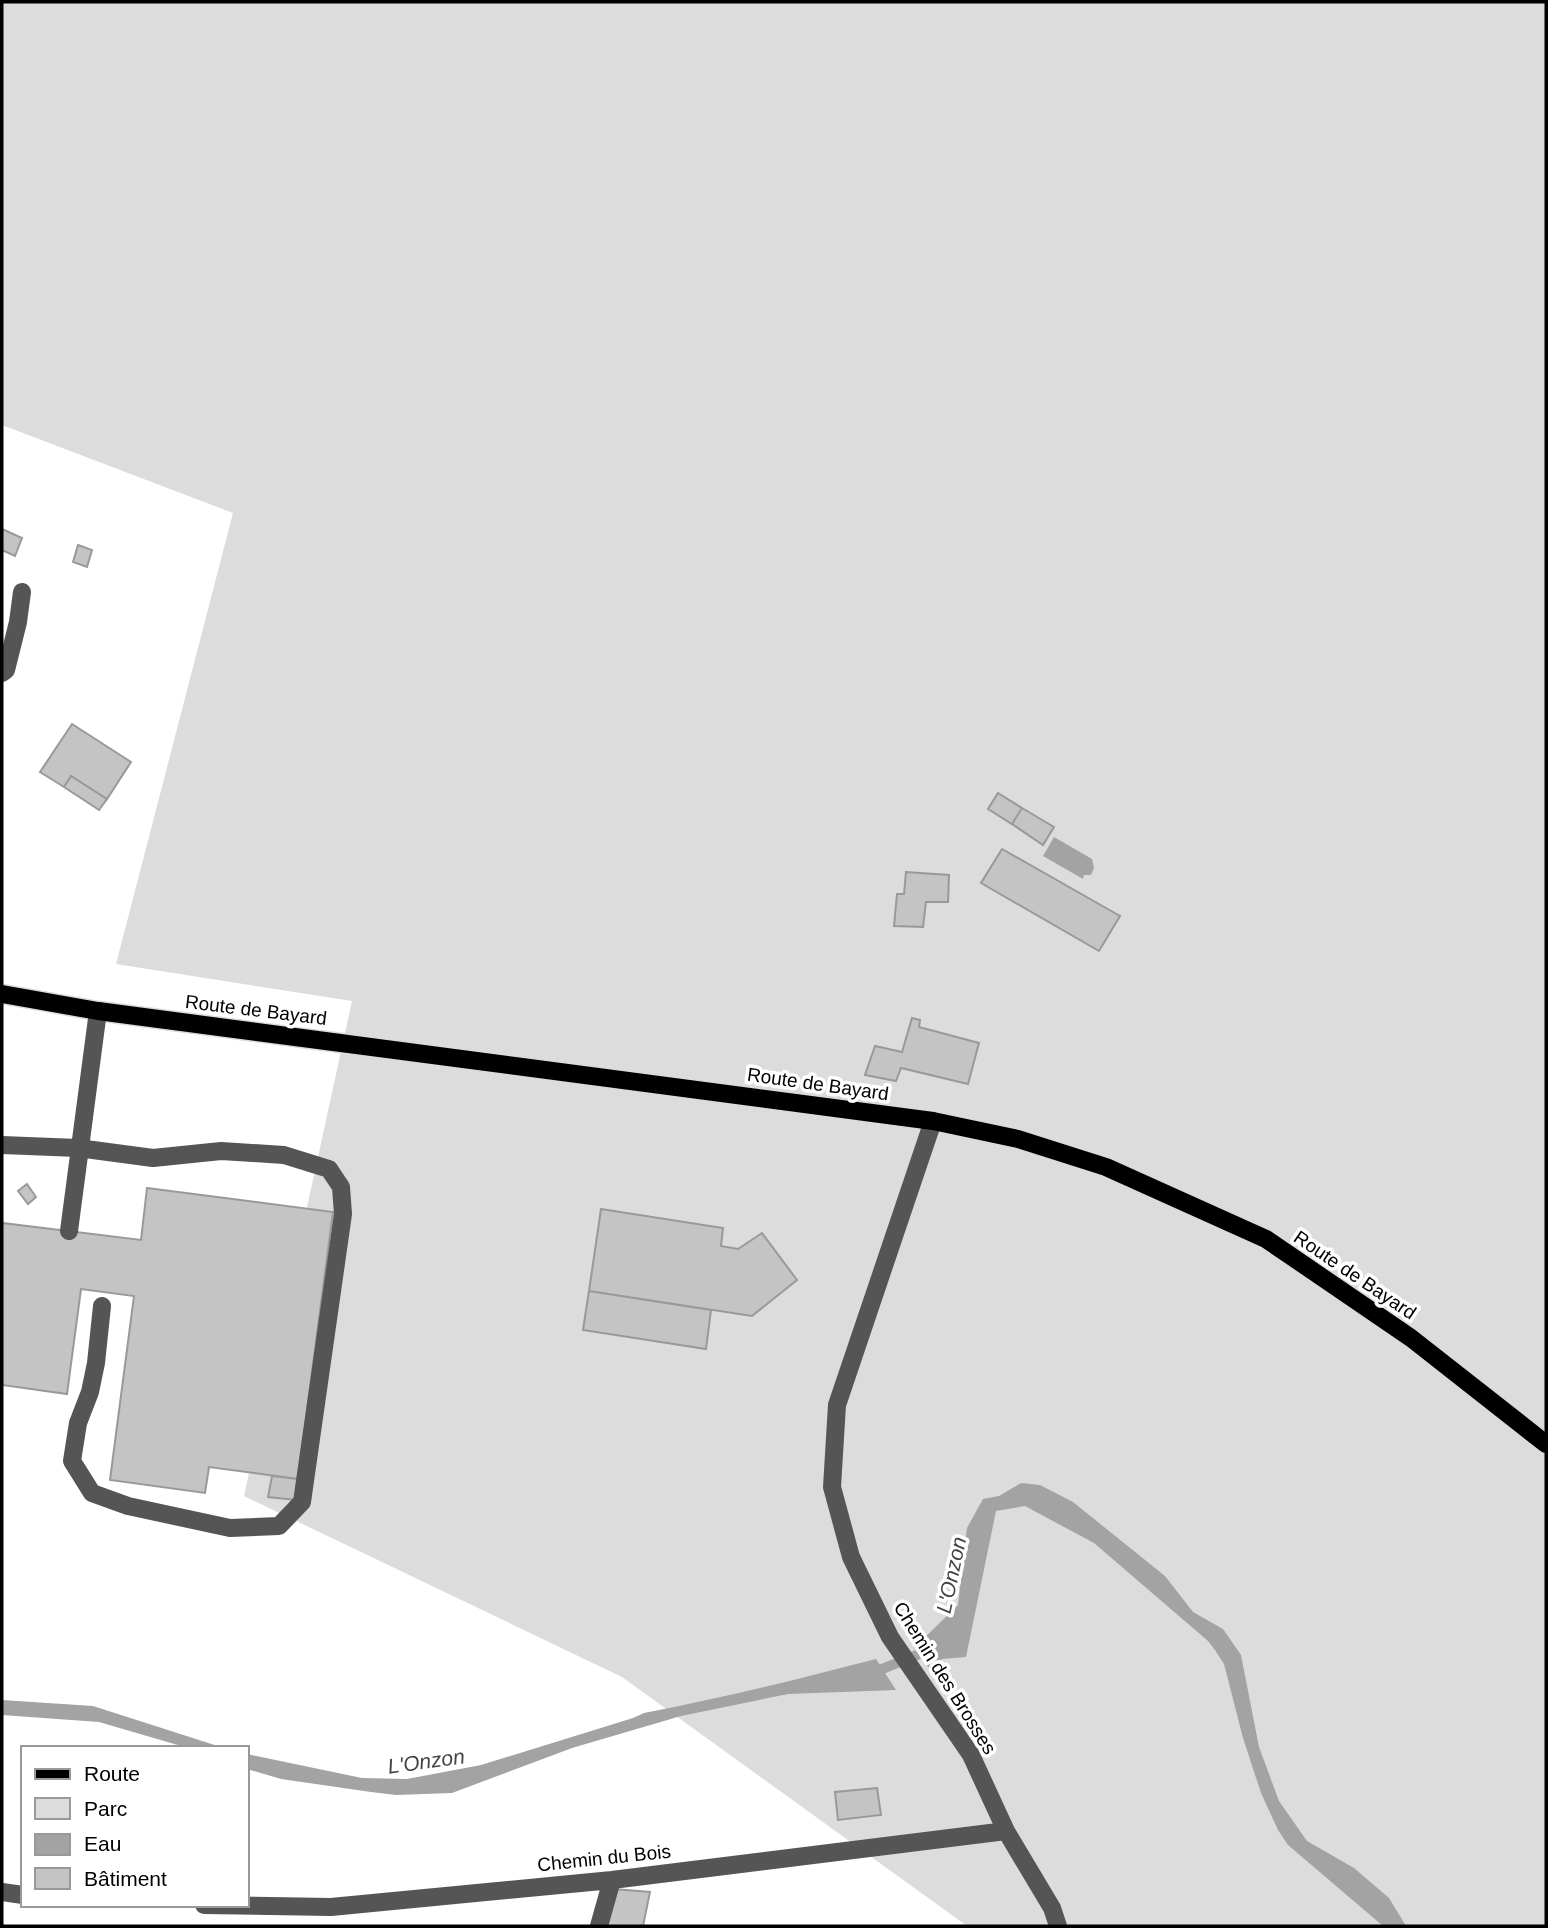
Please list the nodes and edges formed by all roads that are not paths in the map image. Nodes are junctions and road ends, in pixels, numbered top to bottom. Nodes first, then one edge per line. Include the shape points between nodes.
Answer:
1 (22, 592) dead end
2 (2, 673) edge
3 (2, 994) edge
4 (98, 1011) junction
5 (933, 1121) junction
6 (2, 1145) edge
7 (78, 1148) junction
8 (69, 1231) dead end
9 (102, 1307) dead end
10 (1546, 1444) edge
11 (1006, 1831) junction
12 (612, 1880) junction
13 (2, 1892) edge
14 (21, 1895) edge
15 (248, 1906) edge
16 (598, 1926) edge
17 (1058, 1926) edge

1 - 2 street via 19,622
3 - 4 main road, Route de Bayard
4 - 5 main road, Route de Bayard
4 - 7 street
5 - 10 main road, Route de Bayard via 1018,1139 1106,1167 1266,1239 1411,1338
5 - 11 street, Chemin des Brosses via 837,1405 832,1487 851,1557 890,1637 971,1755
6 - 7 street
7 - 8 street
7 - 9 street via 153,1158 221,1151 284,1155 329,1169 341,1187 343,1214 302,1502 279,1526 230,1528 128,1506 92,1493 72,1461 96,1363
11 - 12 street, Chemin du Bois
11 - 17 street, Chemin des Brosses
12 - 15 street, Chemin du Bois via 331,1907
12 - 16 street
13 - 14 street

